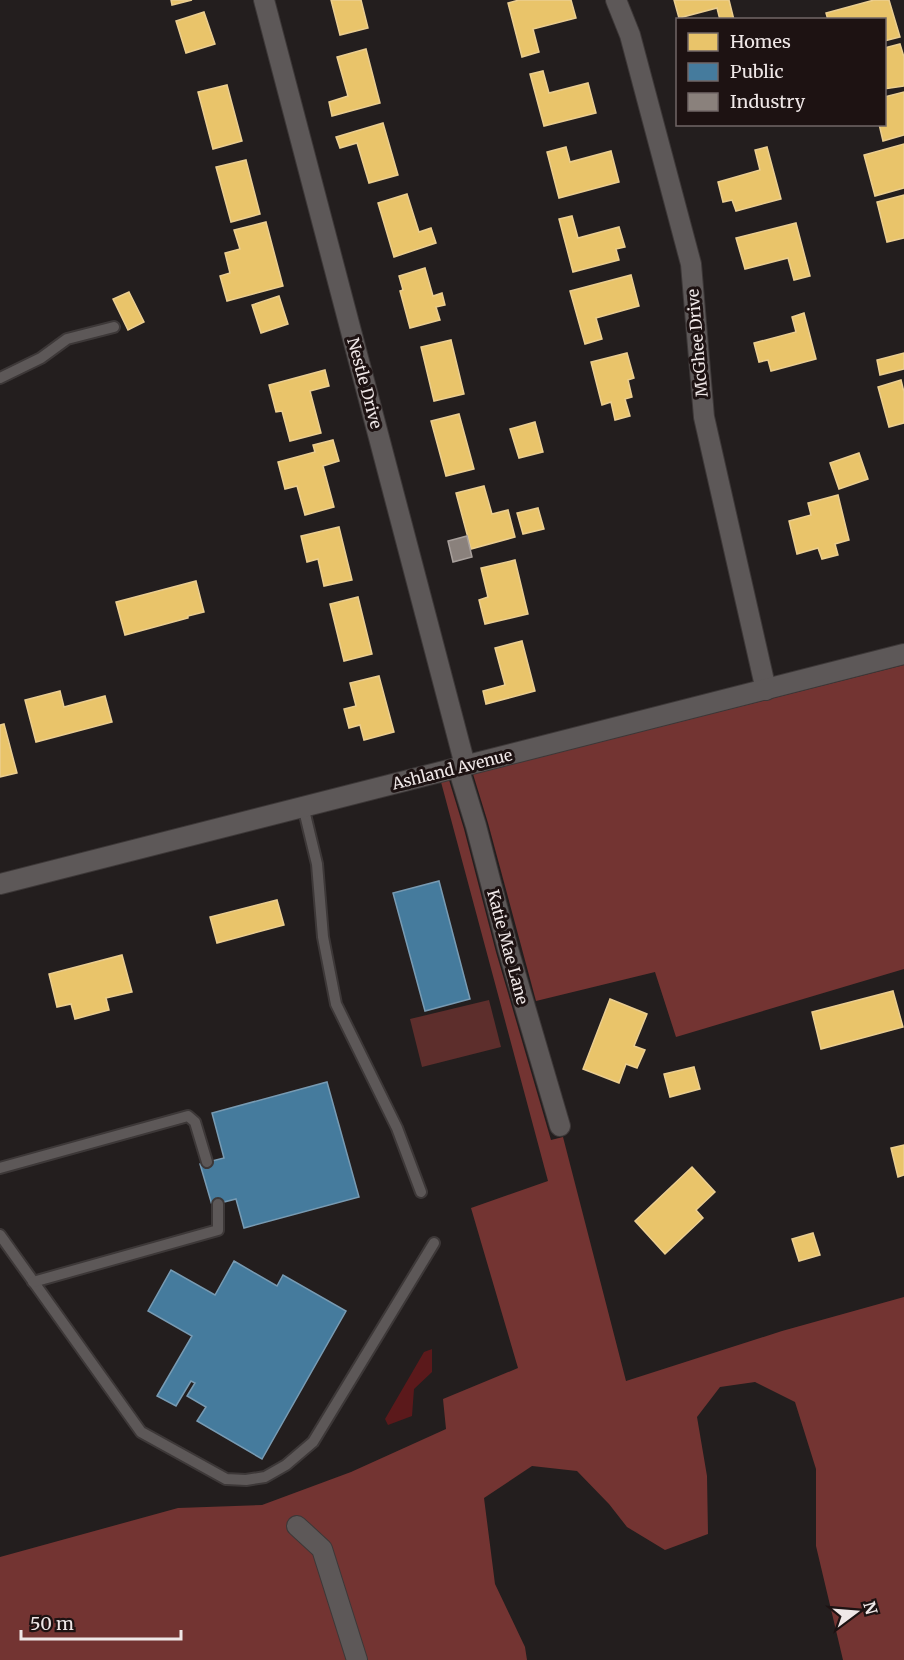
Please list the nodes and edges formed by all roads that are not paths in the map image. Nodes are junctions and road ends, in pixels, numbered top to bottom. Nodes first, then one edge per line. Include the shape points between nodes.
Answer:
1 (264, 0) edge
2 (616, 0) edge
3 (114, 327) dead end
4 (0, 378) edge
5 (904, 654) edge
6 (766, 690) junction
7 (461, 766) junction
8 (303, 806) junction
9 (0, 884) edge
10 (560, 1126) dead end
11 (207, 1162) dead end
12 (0, 1168) edge
13 (421, 1192) dead end
14 (218, 1204) dead end
15 (0, 1235) edge
16 (434, 1243) dead end
17 (33, 1282) junction
18 (297, 1526) dead end
19 (357, 1660) edge

1 - 7 street, Nestle Drive
2 - 6 street, McGhee Drive via 630,35 691,264 704,417
3 - 4 lane via 67,339 41,358
5 - 6 street, Ashland Avenue
6 - 7 street, Ashland Avenue
7 - 8 street, Ashland Avenue
7 - 10 street, Katie Mae Lane via 507,949
8 - 9 street, Ashland Avenue
8 - 13 lane via 317,864 323,936 336,1004 397,1128
11 - 12 lane via 195,1122 188,1116
14 - 17 lane via 218,1230
15 - 17 lane
16 - 17 lane via 313,1442 286,1465 246,1480 226,1479 141,1432
18 - 19 street via 322,1549

